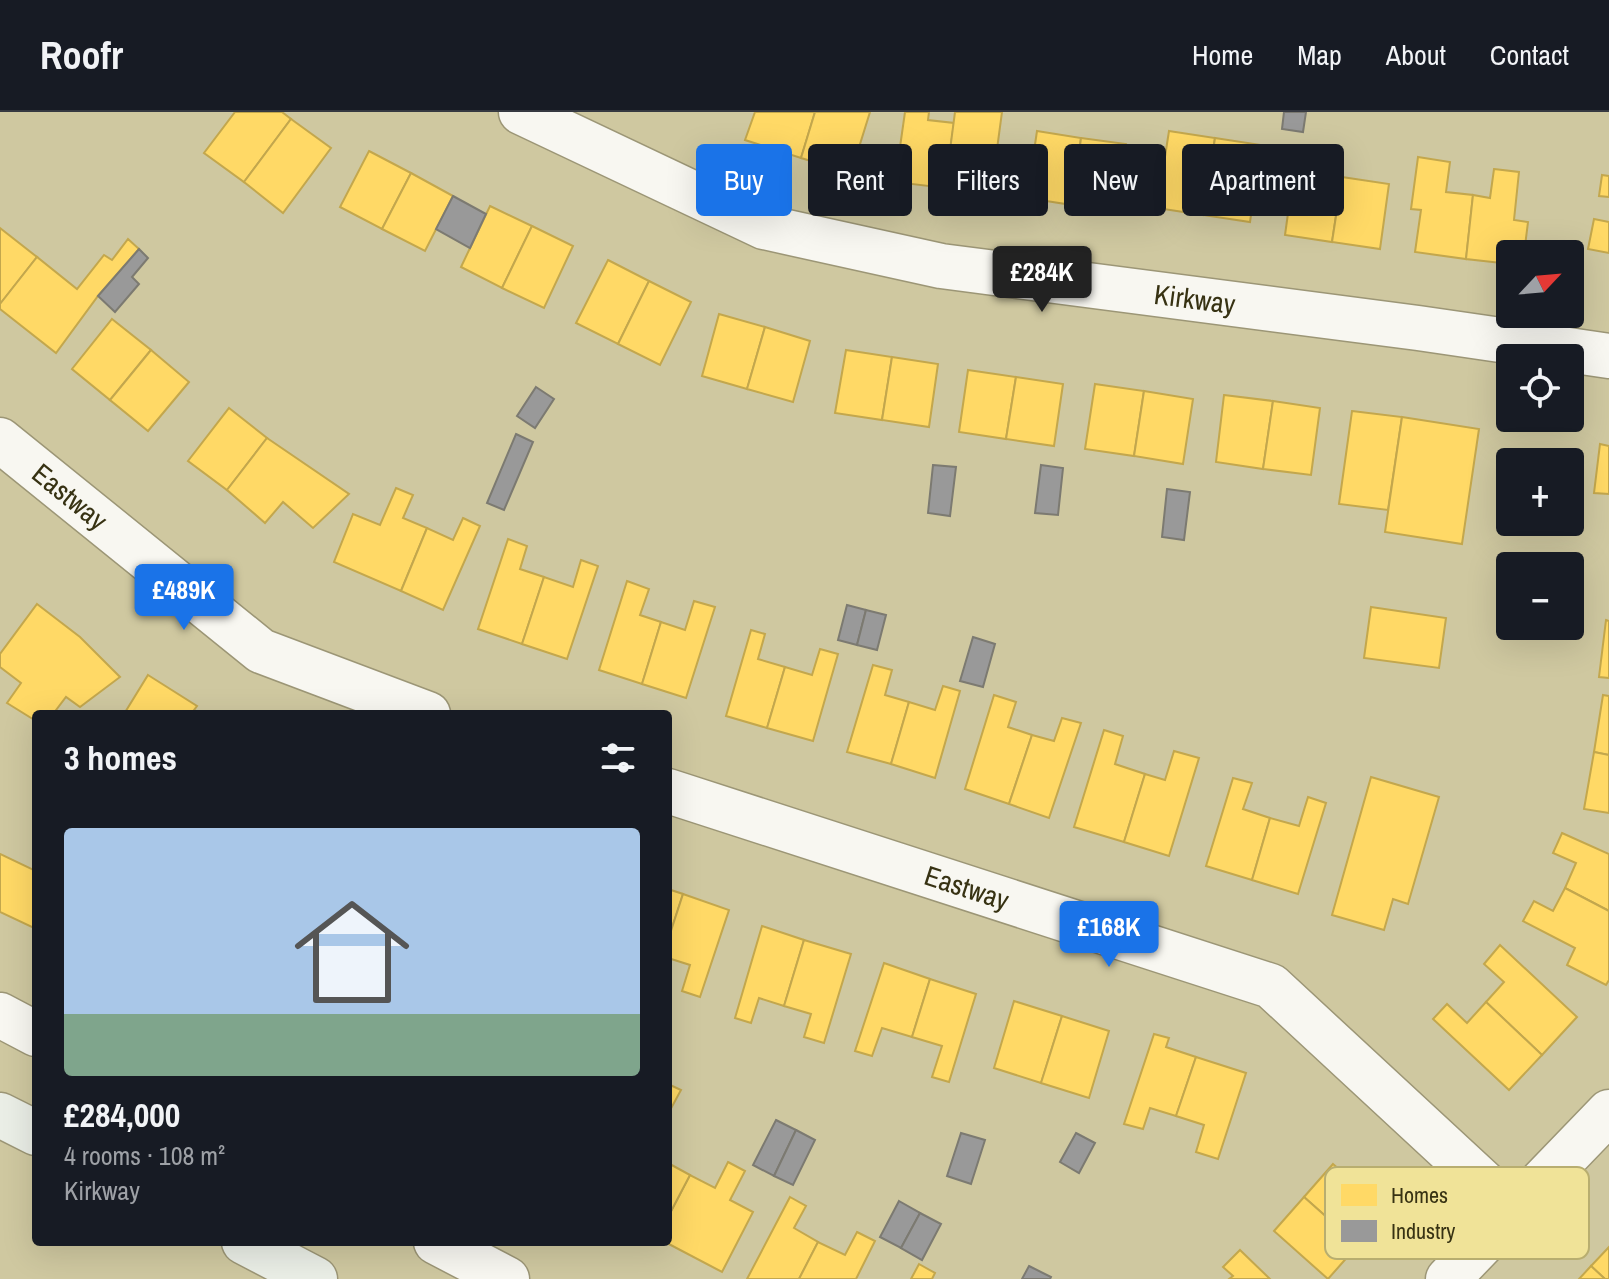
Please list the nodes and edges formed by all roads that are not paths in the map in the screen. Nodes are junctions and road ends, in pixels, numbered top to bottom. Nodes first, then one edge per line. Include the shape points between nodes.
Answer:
1 (521, 112) edge
2 (1609, 356) edge
3 (0, 440) edge
4 (417, 710) edge
5 (672, 792) edge
6 (0, 1015) edge
7 (32, 1032) edge
8 (1609, 1112) edge
9 (0, 1115) edge
10 (32, 1131) edge
11 (1467, 1167) edge
12 (1555, 1167) edge
13 (252, 1246) edge
14 (444, 1246) edge
15 (1467, 1259) edge
16 (315, 1279) edge
17 (507, 1279) edge
18 (1448, 1279) edge

1 - 2 street, Kirkway via 764,227 941,266
3 - 4 street, Eastway via 261,651
5 - 11 street, Eastway via 1271,986
6 - 7 street
8 - 12 street
9 - 10 main road
13 - 16 main road
14 - 17 street
15 - 18 street

